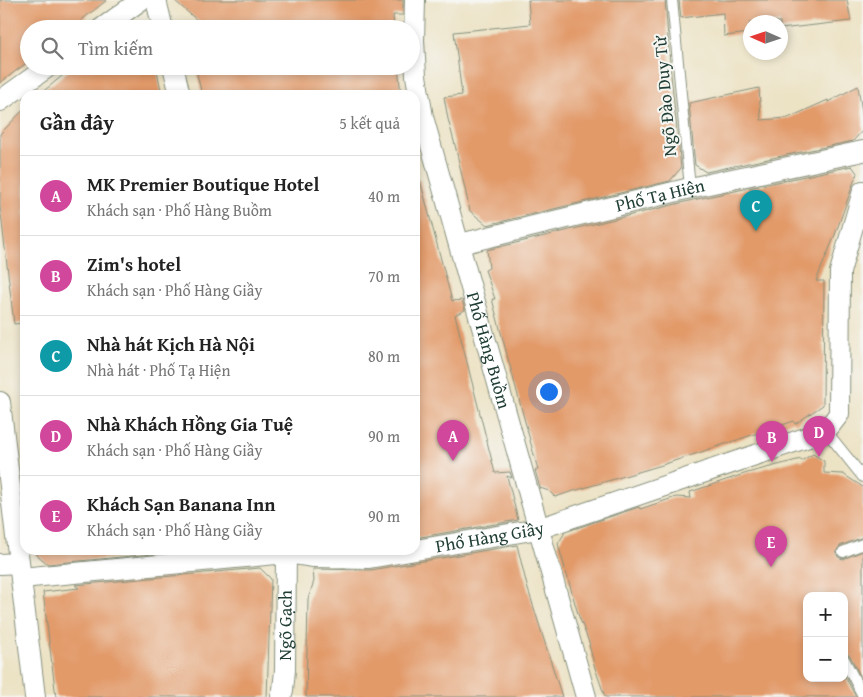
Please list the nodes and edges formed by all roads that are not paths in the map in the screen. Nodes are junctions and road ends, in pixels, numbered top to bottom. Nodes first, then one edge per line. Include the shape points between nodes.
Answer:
1 (141, 0) edge
2 (156, 0) edge
3 (416, 0) edge
4 (672, 0) edge
5 (113, 20) edge
6 (161, 20) edge
7 (415, 20) edge
8 (36, 75) edge
9 (175, 75) edge
10 (416, 75) edge
11 (179, 90) edge
12 (418, 90) edge
13 (420, 99) edge
14 (0, 101) edge
15 (863, 151) edge
16 (690, 188) junction
17 (863, 191) edge
18 (460, 244) junction
19 (0, 402) edge
20 (826, 431) junction
21 (863, 477) edge
22 (538, 529) junction
23 (863, 544) edge
24 (420, 549) edge
25 (843, 552) dead end
26 (223, 555) edge
27 (287, 555) edge
28 (305, 555) edge
29 (386, 555) edge
30 (13, 568) edge
31 (848, 667) edge
32 (863, 696) edge
33 (35, 697) edge
34 (280, 697) edge
35 (586, 697) edge

1 - 5 street
2 - 6 street
3 - 7 street, Phố Hàng Buồm
4 - 16 lane, Ngõ Đào Duy Từ
8 - 14 street
9 - 11 street
10 - 12 street, Phố Hàng Buồm
13 - 18 street, Phố Hàng Buồm
15 - 16 street, Phố Tạ Hiện
16 - 18 street, Phố Tạ Hiện
17 - 20 street via 840,272 839,414
18 - 22 street, Phố Hàng Buồm
19 - 30 street
20 - 21 lane
20 - 22 street, Phố Hàng Giầy
22 - 24 street, Phố Hàng Giầy
22 - 35 street, Phố Hàng Buồm
23 - 25 lane
26 - 30 street, Phố Hàng Giầy
27 - 34 street, Ngõ Gạch via 286,670
28 - 29 street, Phố Hàng Giầy via 369,558
30 - 33 street
31 - 32 lane

